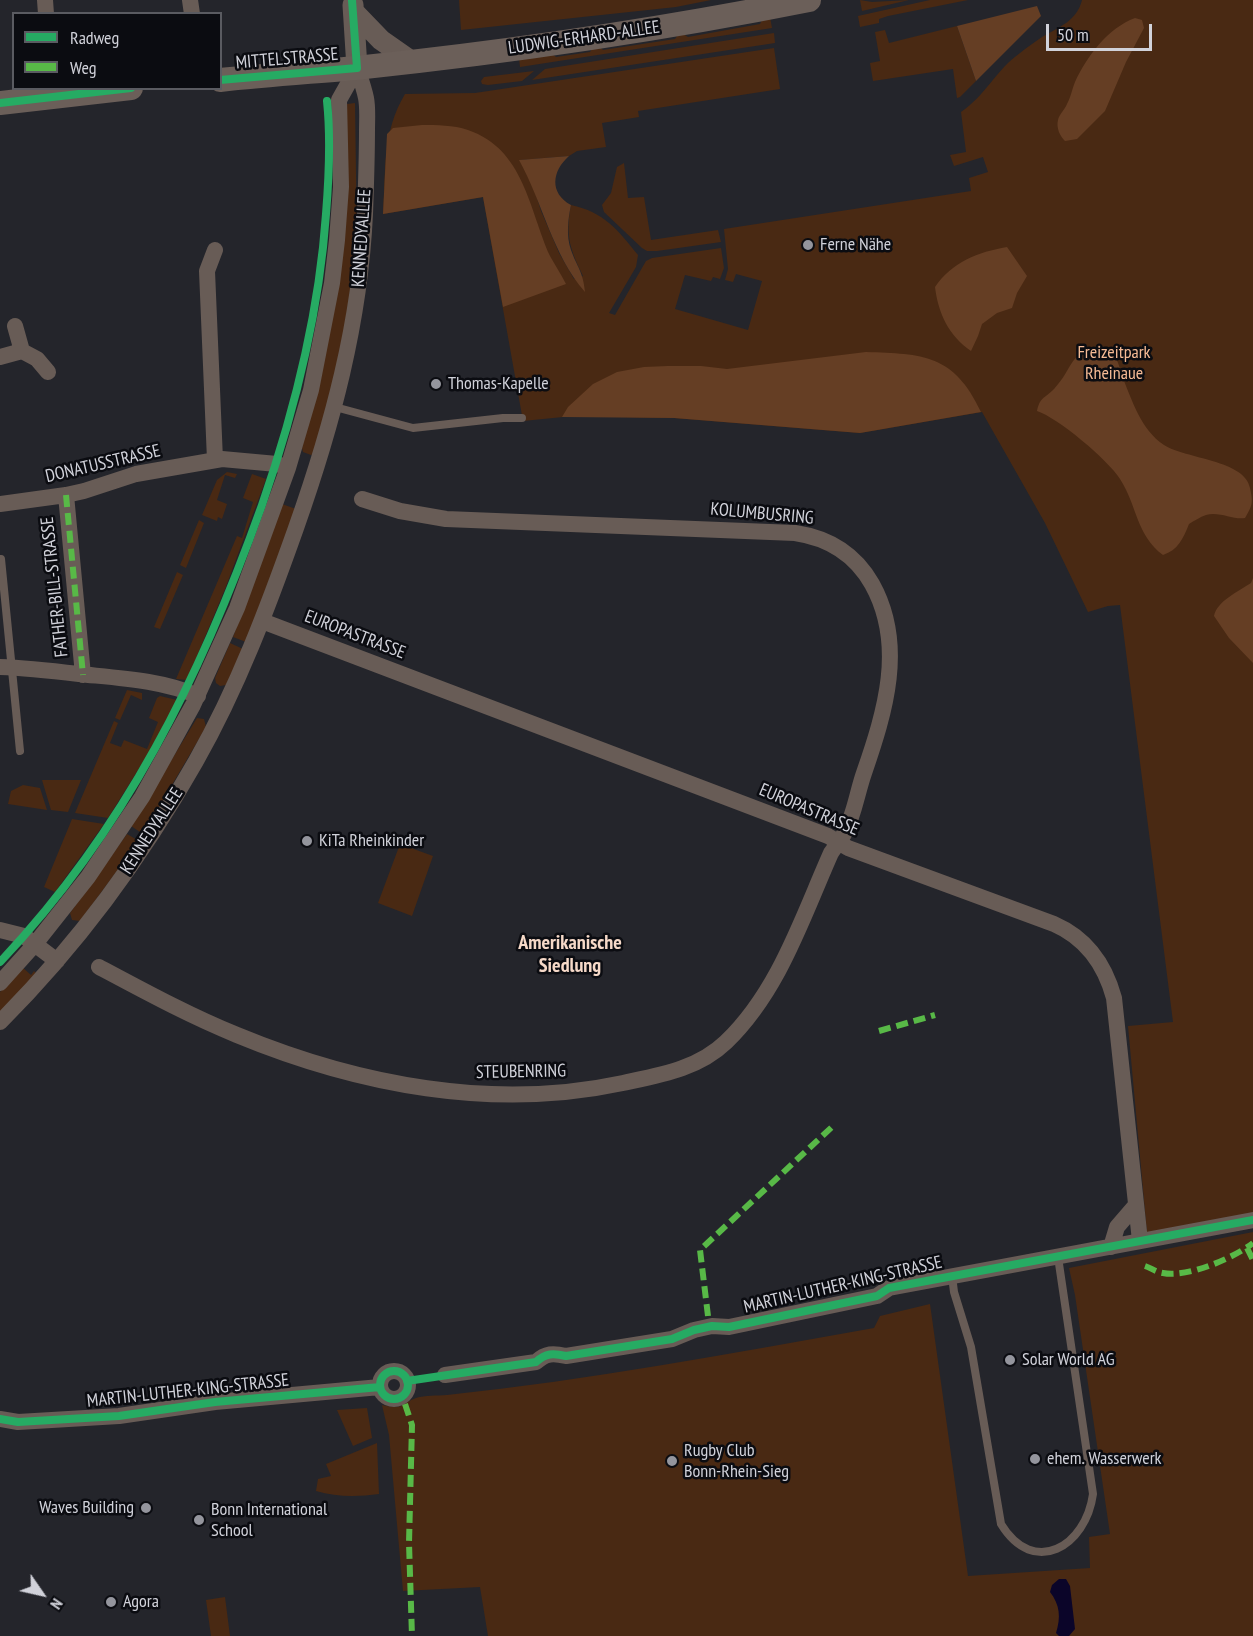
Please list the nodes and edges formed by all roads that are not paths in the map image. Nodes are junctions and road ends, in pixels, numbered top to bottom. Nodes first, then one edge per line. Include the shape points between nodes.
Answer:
1 (809, 0) edge
2 (353, 6) edge
3 (411, 61) junction
4 (357, 68) junction
5 (222, 80) edge
6 (100, 90) edge
7 (53, 93) edge
8 (0, 103) edge
9 (215, 250) dead end
10 (15, 326) dead end
11 (22, 351) junction
12 (0, 357) edge
13 (48, 372) dead end
14 (335, 407) junction
15 (522, 418) dead end
16 (215, 460) junction
17 (318, 466) junction
18 (288, 469) junction
19 (310, 490) junction
20 (66, 495) junction
21 (362, 499) dead end
22 (0, 504) edge
23 (1, 559) edge
24 (262, 621) junction
25 (6, 667) edge
26 (83, 675) junction
27 (198, 695) junction
28 (228, 698) junction
29 (219, 717) junction
30 (20, 751) dead end
31 (838, 842) junction
32 (54, 921) junction
33 (0, 930) edge
34 (75, 938) junction
35 (35, 944) junction
36 (57, 960) junction
37 (99, 967) dead end
38 (0, 983) edge
39 (0, 1022) edge
40 (1136, 1205) junction
41 (1253, 1220) edge
42 (1140, 1241) junction
43 (1111, 1247) junction
44 (1058, 1257) junction
45 (952, 1276) junction
46 (445, 1375) dead end
47 (380, 1387) dead end
48 (0, 1419) edge

1 - 3 main road, LUDWIG-ERHARD-ALLEE via 656,28
2 - 3 street, KENNEDYALLEE via 381,40
2 - 4 street, KENNEDYALLEE
3 - 4 main road, LUDWIG-ERHARD-ALLEE
4 - 5 main road, MITTELSTRASSE
4 - 14 street, KENNEDYALLEE via 366,99 364,234 349,350
4 - 18 street, KENNEDYALLEE via 339,100 340,187 332,283 311,390
6 - 7 main road
7 - 8 main road
9 - 16 street via 207,271
10 - 11 street
11 - 12 street
11 - 13 street via 37,359
14 - 15 lane via 413,428
14 - 17 street, KENNEDYALLEE
16 - 18 street, DONATUSSTRASSE via 247,460
16 - 20 street, DONATUSSTRASSE via 136,474
17 - 18 street
17 - 19 street, KENNEDYALLEE
18 - 19 street
18 - 27 street, KENNEDYALLEE via 237,608
19 - 24 street, KENNEDYALLEE
20 - 22 street, DONATUSSTRASSE
20 - 26 street, FATHER-BILL-STRASSE
21 - 31 street, KOLUMBUSRING via 446,519 795,533 815,536 841,549 861,568 876,592 891,643 881,718
23 - 25 lane
24 - 28 street, KENNEDYALLEE
24 - 31 street, EUROPASTRASSE
25 - 26 street
25 - 30 lane
26 - 27 street via 155,684
27 - 28 street
27 - 29 street
27 - 32 street, KENNEDYALLEE via 142,797
28 - 29 street, KENNEDYALLEE
29 - 34 street, KENNEDYALLEE via 152,834
31 - 37 street, STEUBENRING via 766,995 725,1043 684,1068 613,1085 535,1095 393,1084 237,1035
31 - 40 street, EUROPASTRASSE via 1054,924 1085,944 1109,979 1114,998
32 - 34 street
32 - 35 street, KENNEDYALLEE
33 - 35 street via 24,936
34 - 36 street, KENNEDYALLEE
35 - 36 street
35 - 38 street, KENNEDYALLEE
36 - 39 street, KENNEDYALLEE
40 - 42 street, EUROPASTRASSE
40 - 43 street via 1117,1227
41 - 42 street, MARTIN-LUTHER-KING-STRASSE
42 - 43 street, MARTIN-LUTHER-KING-STRASSE
43 - 44 street, MARTIN-LUTHER-KING-STRASSE
44 - 45 street, MARTIN-LUTHER-KING-STRASSE
44 - 45 lane via 1093,1494 1091,1508 1078,1532 1050,1553 1020,1544 1009,1537 1001,1524 971,1347
45 - 46 street, MARTIN-LUTHER-KING-STRASSE via 729,1327 694,1330 672,1339 566,1356 556,1353 544,1355 536,1362
47 - 48 street, MARTIN-LUTHER-KING-STRASSE via 212,1402 119,1416 18,1422

